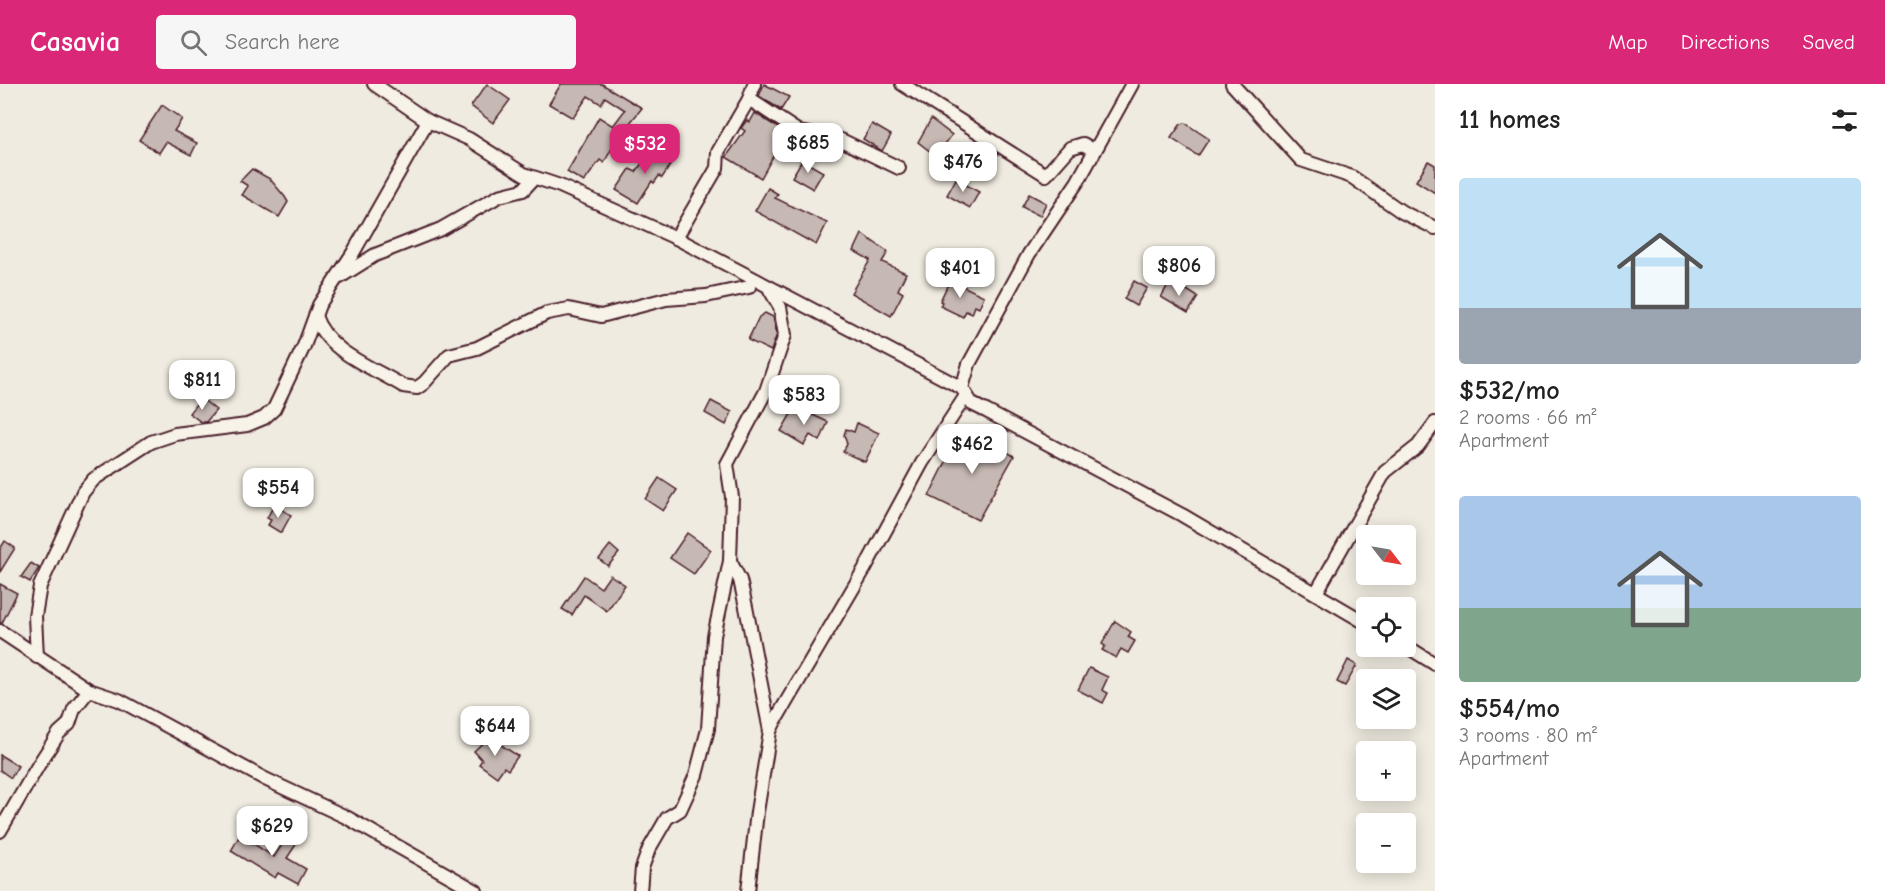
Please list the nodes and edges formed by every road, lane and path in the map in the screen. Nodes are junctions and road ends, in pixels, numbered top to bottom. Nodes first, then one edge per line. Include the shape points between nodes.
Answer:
1 (374, 84) edge
2 (754, 84) edge
3 (902, 84) edge
4 (1132, 84) edge
5 (1232, 84) edge
6 (391, 88) edge
7 (749, 99) junction
8 (428, 121) junction
9 (1095, 151) junction
10 (899, 168) dead end
11 (534, 178) junction
12 (1435, 228) edge
13 (676, 238) junction
14 (336, 279) junction
15 (749, 287) dead end
16 (770, 289) junction
17 (315, 316) junction
18 (964, 393) junction
19 (1435, 423) edge
20 (730, 561) junction
21 (1316, 593) junction
22 (1356, 617) edge
23 (0, 631) edge
24 (1416, 652) edge
25 (36, 657) junction
26 (1435, 664) edge
27 (89, 690) junction
28 (770, 731) junction
29 (0, 831) edge
30 (476, 891) edge
31 (640, 891) edge
32 (748, 891) edge

1 - 6 street
2 - 7 street
3 - 9 street via 1046,175 1070,148 1083,144
4 - 9 street
5 - 12 street via 1301,160 1352,177 1402,212
6 - 8 street
7 - 10 street via 799,132 841,140
7 - 13 street via 718,152 717,168
8 - 11 street via 469,139
8 - 14 street
9 - 18 street via 1029,254 969,364
11 - 13 street
11 - 14 street via 523,190 499,196 441,229 375,255
13 - 16 street
14 - 17 street
15 - 17 street via 666,299 601,316 569,309 547,313 477,348 449,355 424,383 412,388 334,345 323,336
16 - 18 street
16 - 20 street via 780,307 784,335 766,392 727,464 732,497
17 - 25 street via 274,409 264,418 247,425 175,434 151,442 94,479 83,492 40,586 35,616
18 - 21 street via 986,411 1182,515
18 - 28 street
19 - 21 street via 1418,446 1385,472
20 - 28 street via 740,580
20 - 31 street via 714,636 711,706 704,746 680,810 667,818 649,849
21 - 22 street
23 - 25 street
24 - 26 street
25 - 27 street
27 - 29 street
27 - 30 street via 119,700 265,779 346,817
28 - 32 street

